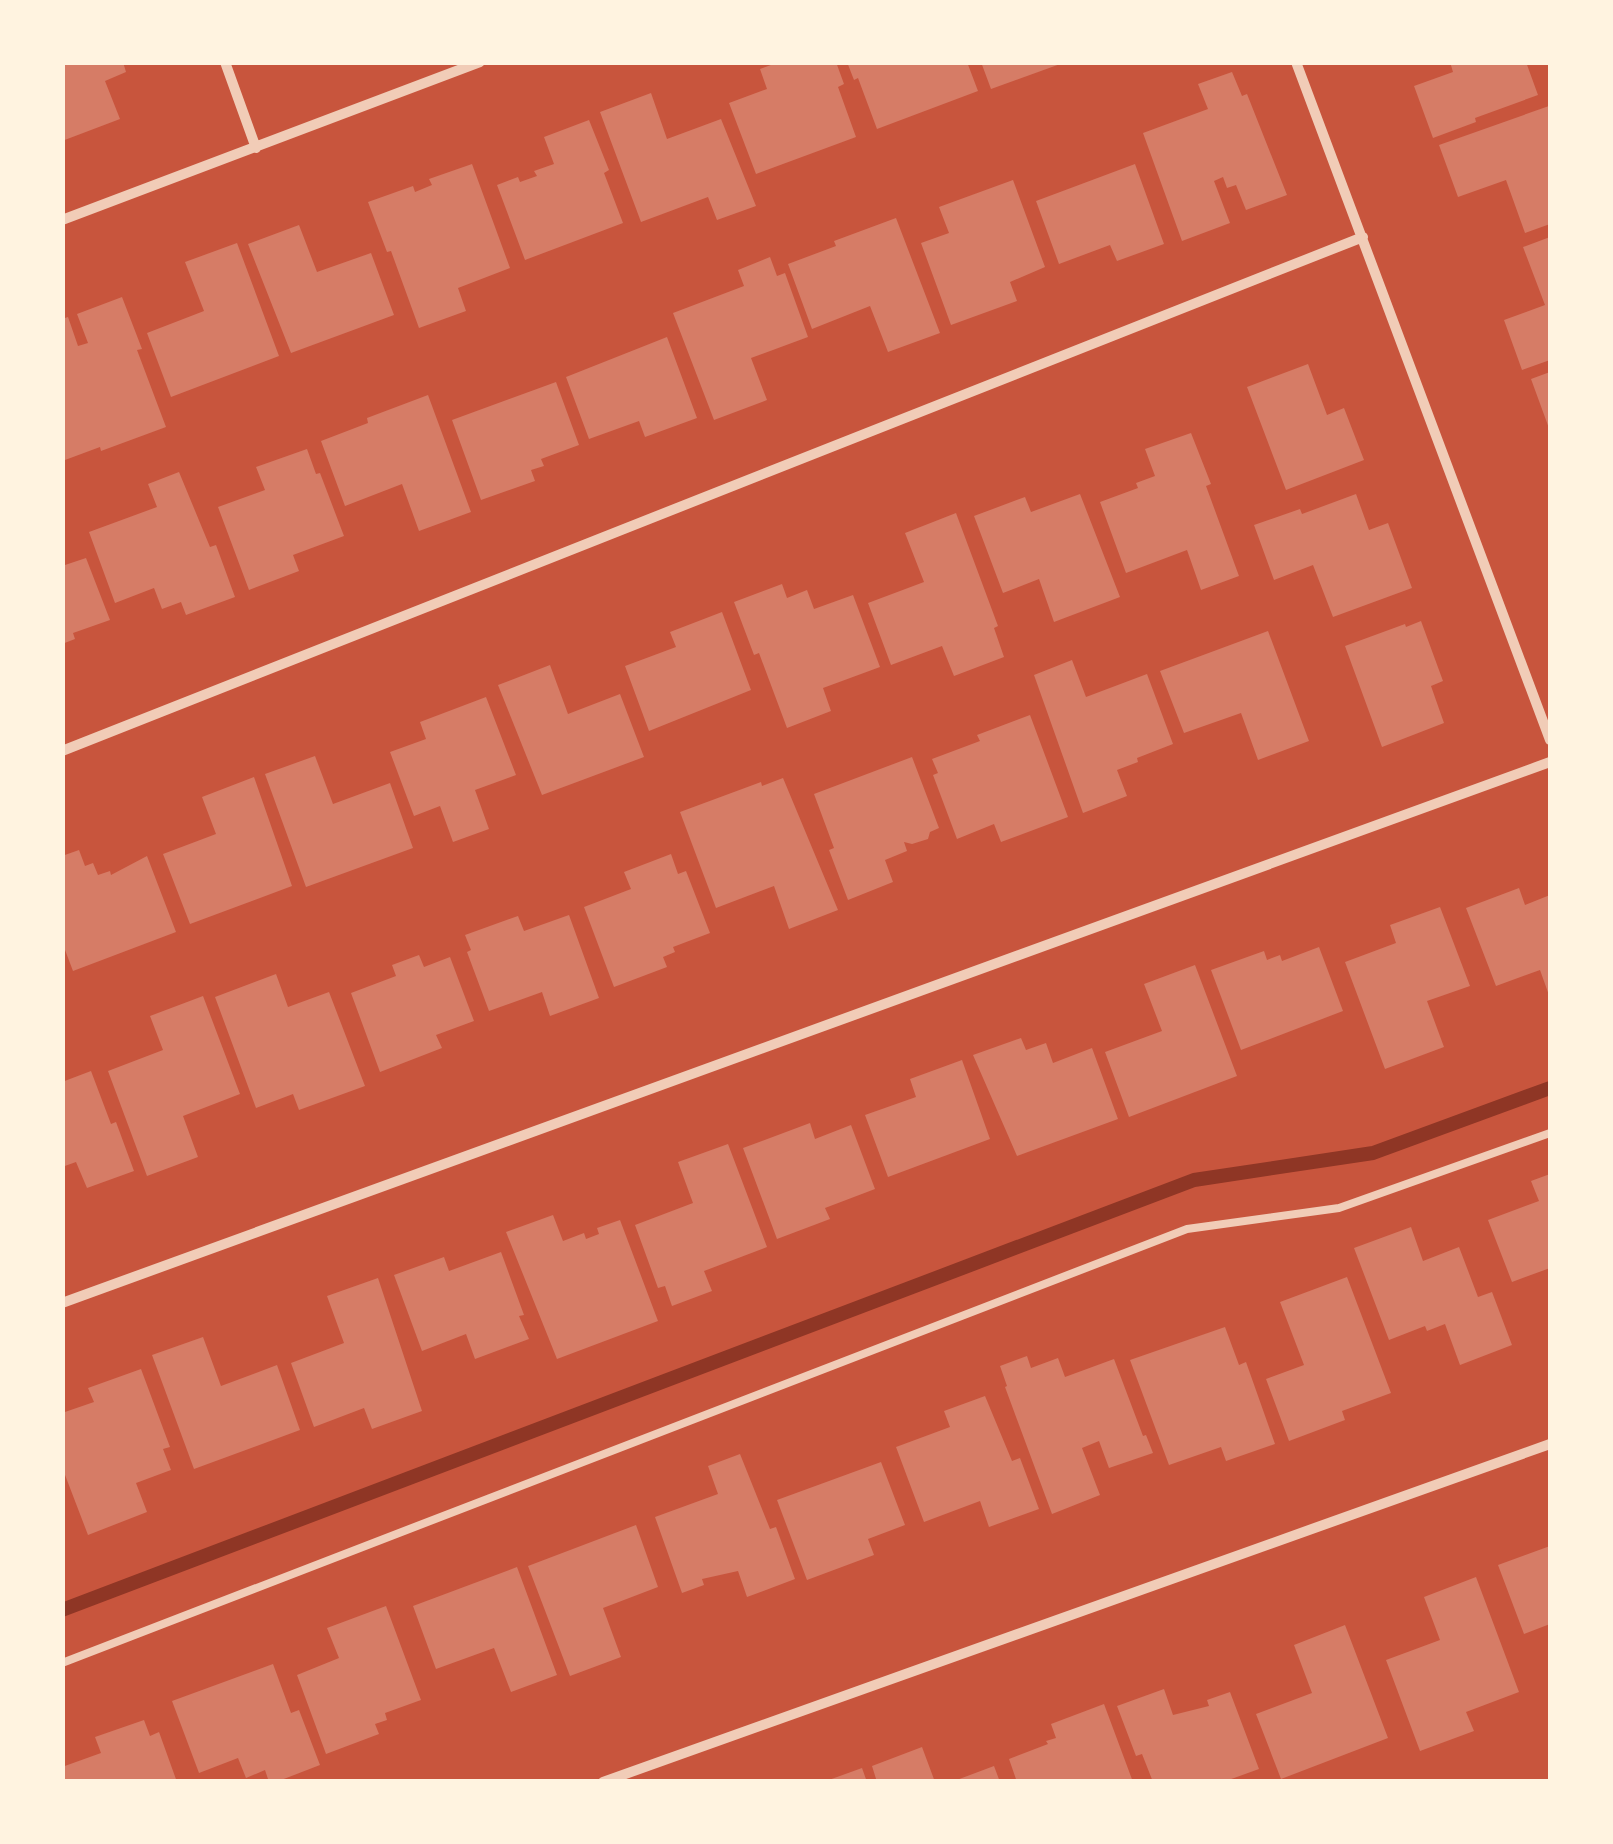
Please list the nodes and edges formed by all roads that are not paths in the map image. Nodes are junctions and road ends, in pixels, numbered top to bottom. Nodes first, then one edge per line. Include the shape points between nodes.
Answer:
1 (224, 62) edge
2 (480, 62) edge
3 (1296, 62) edge
4 (256, 148) junction
5 (62, 220) edge
6 (1363, 238) junction
7 (1550, 740) edge
8 (62, 752) edge
9 (1550, 762) edge
10 (1550, 1133) edge
11 (62, 1303) edge
12 (1550, 1444) edge
13 (62, 1662) edge
14 (603, 1782) edge

1 - 4 street
2 - 4 street
3 - 6 street
4 - 5 street
6 - 7 street
6 - 8 street
9 - 11 street
10 - 13 lane via 1339,1208 1187,1229
12 - 14 street

